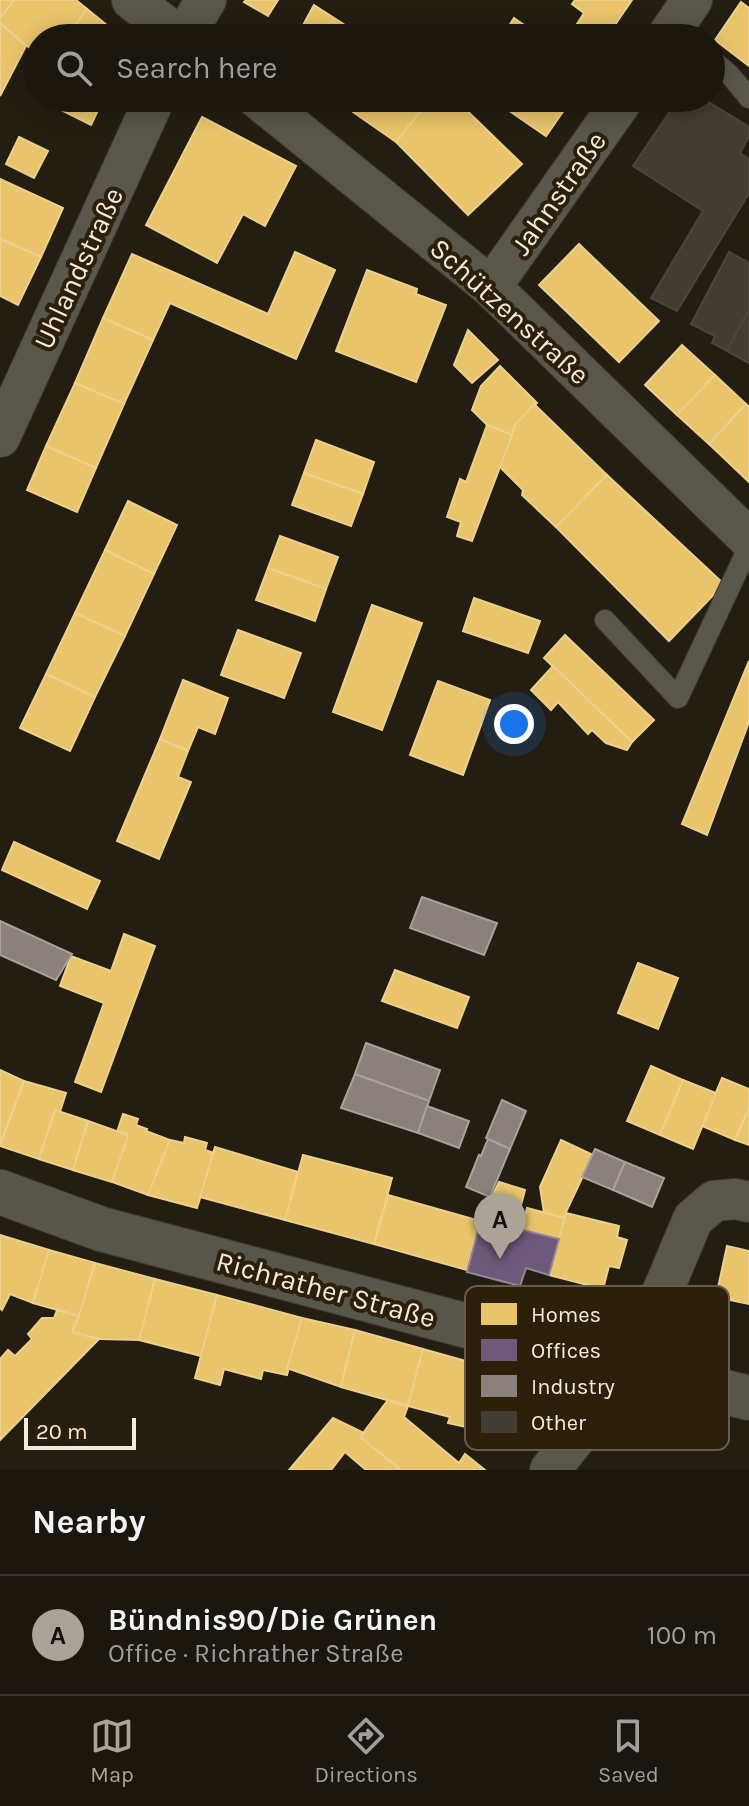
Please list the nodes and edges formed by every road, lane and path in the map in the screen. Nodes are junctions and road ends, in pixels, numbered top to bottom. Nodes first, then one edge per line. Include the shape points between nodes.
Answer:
1 (132, 0) edge
2 (206, 0) edge
3 (164, 24) edge
4 (191, 24) edge
5 (725, 71) edge
6 (749, 98) edge
7 (149, 112) edge
8 (274, 112) edge
9 (614, 112) edge
10 (491, 287) junction
11 (0, 437) edge
12 (749, 539) edge
13 (749, 546) edge
14 (605, 620) dead end
15 (0, 1192) edge
16 (749, 1202) edge
17 (665, 1286) edge
18 (465, 1325) edge
19 (729, 1393) edge
20 (749, 1398) edge
21 (566, 1450) edge
22 (550, 1470) edge

1 - 3 street
2 - 4 street
5 - 6 lane
7 - 11 street, Uhlandstraße
8 - 10 street, Schützenstraße
9 - 10 street, Jahnstraße
10 - 12 street, Schützenstraße
13 - 14 lane via 678,698
15 - 18 main road, Richrather Straße via 101,1229
16 - 17 street via 714,1201 693,1219
19 - 20 main road, Richrather Straße
21 - 22 street

